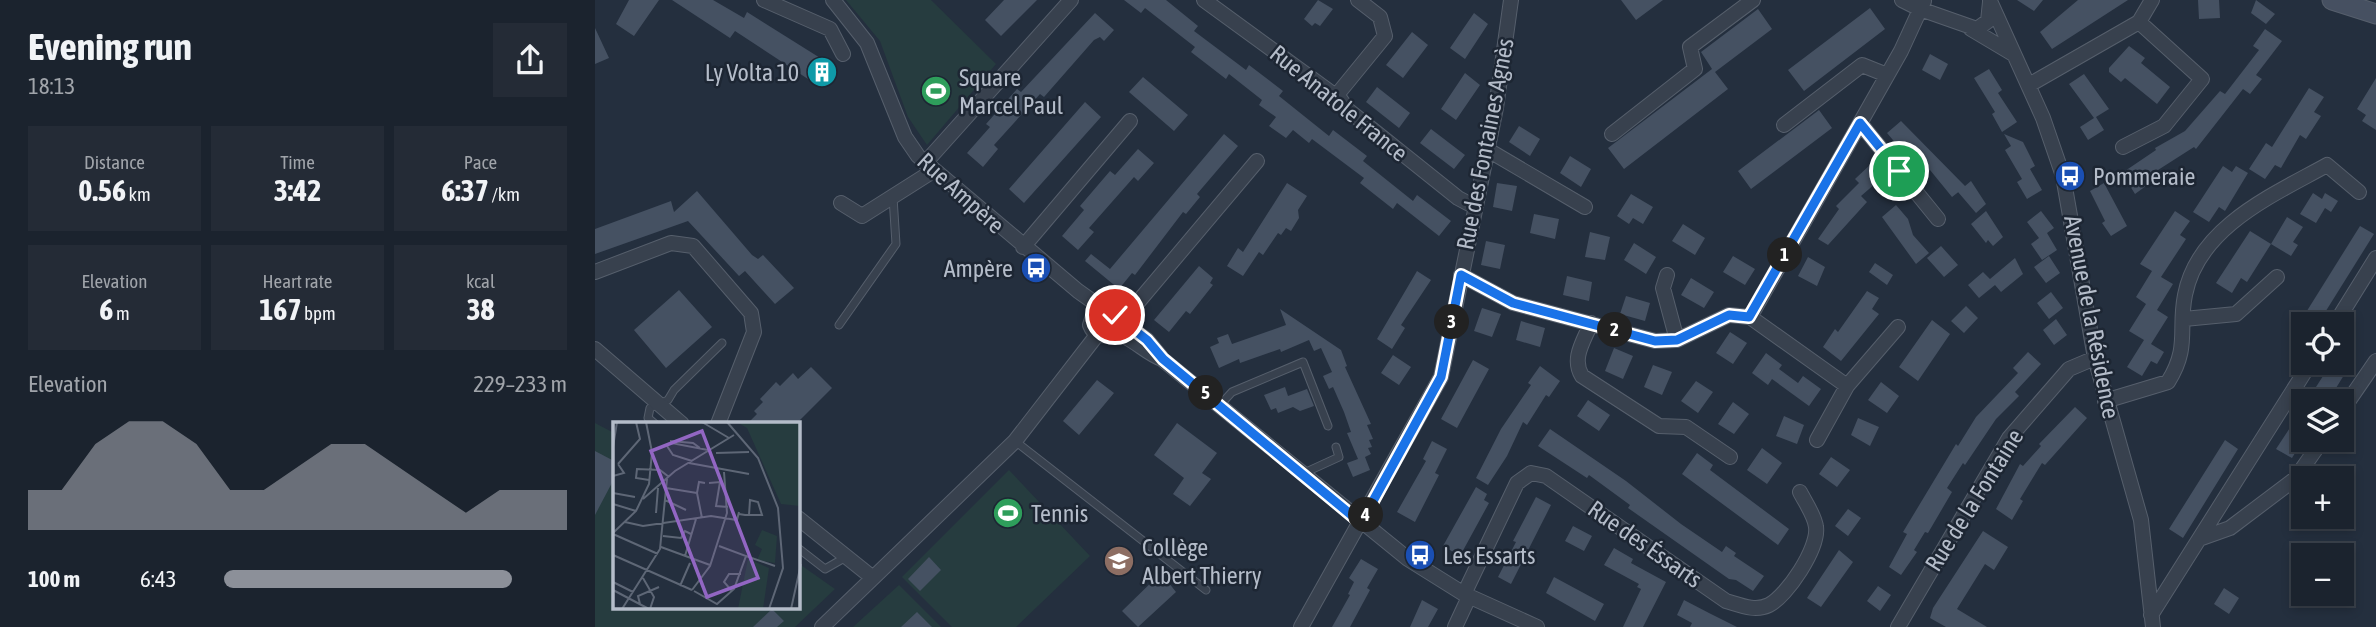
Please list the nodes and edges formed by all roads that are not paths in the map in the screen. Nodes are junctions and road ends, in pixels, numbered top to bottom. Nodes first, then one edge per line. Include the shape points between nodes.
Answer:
1 (764, 0) edge
2 (833, 0) edge
3 (1071, 0) edge
4 (1204, 0) edge
5 (1358, 0) edge
6 (1511, 0) edge
7 (1753, 0) edge
8 (1935, 0) edge
9 (2152, 0) edge
10 (2332, 0) edge
11 (2359, 0) edge
12 (1990, 1) edge
13 (1917, 3) edge
14 (2376, 5) edge
15 (2376, 14) edge
16 (1942, 16) junction
17 (2139, 22) junction
18 (1969, 28) junction
19 (843, 54) dead end
20 (2014, 55) junction
21 (1888, 75) junction
22 (2029, 85) junction
23 (1336, 96) junction
24 (1130, 121) dead end
25 (1860, 123) junction
26 (1784, 125) dead end
27 (1612, 134) dead end
28 (2123, 147) dead end
29 (1487, 150) junction
30 (1257, 161) dead end
31 (929, 167) junction
32 (2359, 192) dead end
33 (893, 197) junction
34 (841, 203) dead end
35 (1475, 206) junction
36 (1585, 207) dead end
37 (1938, 219) dead end
38 (1023, 247) junction
39 (2376, 258) edge
40 (595, 272) edge
41 (1461, 275) junction
42 (1667, 275) dead end
43 (2277, 277) dead end
44 (1078, 291) junction
45 (2342, 312) edge
46 (1749, 317) junction
47 (2184, 318) junction
48 (1109, 323) junction
49 (1591, 323) junction
50 (839, 325) dead end
51 (1898, 327) dead end
52 (1677, 340) junction
53 (722, 344) dead end
54 (595, 349) edge
55 (2095, 358) junction
56 (2376, 361) edge
57 (2303, 375) edge
58 (1847, 386) junction
59 (2354, 393) edge
60 (2105, 401) junction
61 (658, 404) junction
62 (1221, 404) junction
63 (653, 422) edge
64 (680, 422) edge
65 (719, 422) edge
66 (1328, 426) dead end
67 (1817, 440) dead end
68 (1015, 441) junction
69 (1336, 447) dead end
70 (2314, 452) edge
71 (1730, 457) dead end
72 (1304, 473) junction
73 (1800, 492) dead end
74 (800, 520) edge
75 (1361, 523) junction
76 (2202, 538) junction
77 (800, 550) edge
78 (847, 557) junction
79 (873, 578) junction
80 (1206, 590) dead end
81 (1466, 595) junction
82 (843, 606) junction
83 (2152, 621) edge
84 (822, 627) edge
85 (829, 627) edge
86 (1301, 627) edge
87 (1455, 627) edge
88 (1537, 627) edge
89 (1898, 627) edge

1 - 19 street via 830,29
2 - 31 street, Rue Ampère via 867,43 905,137
3 - 31 street
4 - 23 street, Rue Anatole France
5 - 23 street via 1380,17 1385,36
6 - 29 street, Rue des Fontaines Agnès
7 - 27 street via 1691,47 1695,69
8 - 16 street
9 - 17 street
10 - 15 main road
11 - 14 main road
12 - 18 street via 1988,21 1980,29
12 - 20 street, Avenue de la Résidence
13 - 16 street
13 - 21 street
16 - 18 street
17 - 22 street
17 - 28 street via 2203,79 2164,126
18 - 20 street
20 - 22 street, Avenue de la Résidence
21 - 25 street
21 - 26 street via 1862,65
22 - 55 street, Avenue de la Résidence via 2065,184
23 - 35 street, Rue Anatole France via 1458,198
24 - 38 street
25 - 37 street
25 - 46 street
29 - 35 street, Rue des Fontaines Agnès
29 - 36 street
30 - 48 street via 1128,314
31 - 33 street
31 - 38 street, Rue Ampère
32 - 47 street via 2327,165 2241,214 2204,253 2190,277
33 - 34 street via 862,216
33 - 50 lane via 896,244
35 - 41 street, Rue des Fontaines Agnès
38 - 44 street, Rue Ampère
39 - 45 street
40 - 65 street via 670,243 693,246 751,313 754,332
41 - 49 street via 1513,303
41 - 75 street, Rue des Fontaines Agnès via 1441,377
42 - 52 street via 1663,288
43 - 47 street via 2236,314
44 - 48 street, Rue Ampère
44 - 48 street via 1089,308
46 - 52 street via 1729,315
46 - 58 street
47 - 60 street via 2181,362 2168,382
48 - 62 street, Rue Ampère via 1147,340 1163,359
48 - 68 street
49 - 52 street via 1655,341
49 - 71 street via 1577,358 1582,376 1659,426 1686,427
51 - 58 street
53 - 61 lane via 668,400
54 - 61 street
55 - 60 street, Avenue de la Résidence
55 - 89 street, Rue de la Fontaine via 2069,369 2009,438
56 - 59 street
57 - 76 street
58 - 67 street
60 - 83 street, Avenue de la Résidence via 2141,520
61 - 63 lane via 647,414
61 - 64 street
62 - 66 lane via 1232,392 1303,362
62 - 72 street, Rue Ampère
68 - 79 street
68 - 80 lane
69 - 72 lane via 1339,457
70 - 76 street via 2295,480 2230,527
72 - 75 street, Rue Ampère
73 - 81 street, Rue des Éssarts via 1816,527 1812,552 1784,592 1768,606 1750,608 1726,601 1546,476 1531,473 1517,483
74 - 78 street
75 - 81 street, Rue Ampère
75 - 86 street, Rue des Fontaines Agnès
76 - 83 street
77 - 78 lane via 825,569
78 - 79 street
79 - 82 street
81 - 87 street
81 - 88 street, Rue Ampère
82 - 84 street
82 - 85 street

